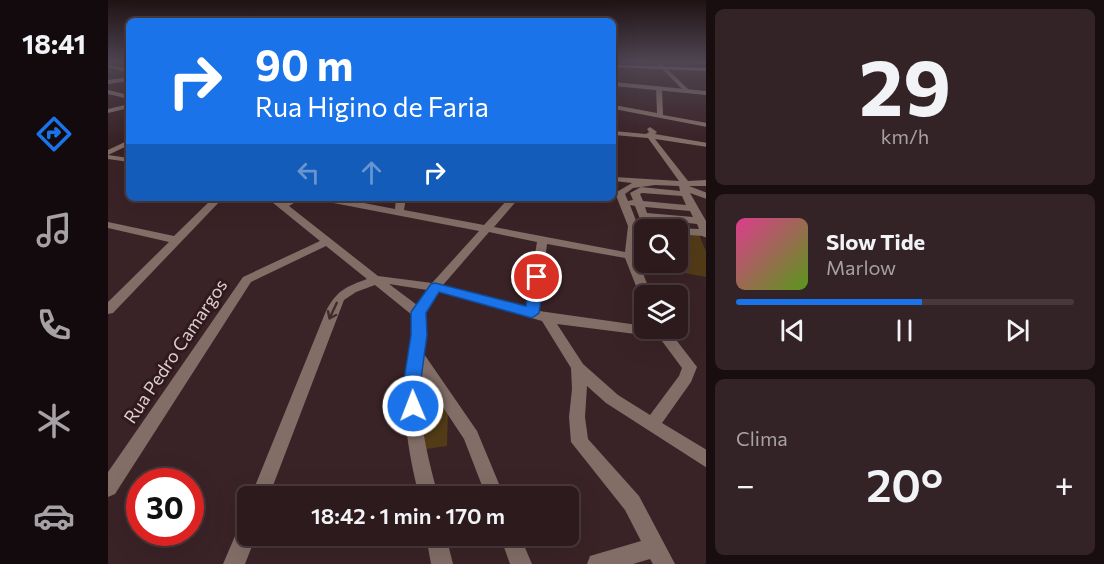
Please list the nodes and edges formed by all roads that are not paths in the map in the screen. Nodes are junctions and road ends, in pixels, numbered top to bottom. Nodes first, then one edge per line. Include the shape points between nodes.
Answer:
1 (651, 87) edge
2 (683, 87) edge
3 (659, 88) junction
4 (687, 91) junction
5 (108, 92) edge
6 (706, 93) edge
7 (126, 96) edge
8 (126, 107) edge
9 (616, 107) edge
10 (108, 111) edge
11 (616, 115) edge
12 (660, 116) junction
13 (706, 125) edge
14 (650, 132) junction
15 (616, 133) edge
16 (126, 144) edge
17 (706, 145) edge
18 (108, 153) edge
19 (108, 160) edge
20 (126, 161) edge
21 (616, 179) edge
22 (654, 183) junction
23 (706, 183) edge
24 (684, 188) junction
25 (706, 196) edge
26 (215, 201) edge
27 (276, 201) edge
28 (291, 201) edge
29 (338, 201) edge
30 (401, 201) edge
31 (511, 201) edge
32 (624, 202) junction
33 (638, 204) junction
34 (282, 206) junction
35 (694, 208) junction
36 (399, 213) junction
37 (643, 215) junction
38 (674, 218) joint
39 (645, 219) edge
40 (108, 225) edge
41 (633, 226) joint
42 (705, 227) edge
43 (485, 230) junction
44 (688, 230) edge
45 (176, 240) junction
46 (543, 241) junction
47 (326, 242) junction
48 (630, 256) junction
49 (379, 279) junction
50 (642, 285) edge
51 (435, 287) junction
52 (108, 310) edge
53 (418, 312) junction
54 (539, 316) junction
55 (634, 328) edge
56 (668, 339) edge
57 (416, 354) junction
58 (578, 368) junction
59 (652, 424) junction
60 (706, 460) edge
61 (264, 486) edge
62 (426, 486) edge
63 (491, 486) edge
64 (108, 488) edge
65 (241, 546) edge
66 (438, 546) edge
67 (514, 546) edge
68 (659, 556) edge
69 (234, 564) edge
70 (442, 564) edge
71 (521, 564) edge
72 (598, 564) edge

1 - 3 street
2 - 4 street
3 - 4 street
3 - 12 street
4 - 6 street
5 - 7 street
8 - 10 street
9 - 12 street
11 - 13 street
12 - 13 street
14 - 15 street
14 - 17 street
14 - 24 street
16 - 18 street
19 - 20 street
21 - 22 street
22 - 24 street
22 - 32 street via 623,189 620,193
23 - 24 street
24 - 25 street
24 - 33 street via 641,190 635,193
24 - 35 street
26 - 45 street
27 - 34 street
28 - 34 street
29 - 36 street
30 - 36 street
31 - 43 street
32 - 33 street
32 - 41 street
33 - 35 street
33 - 37 street
34 - 47 street
35 - 42 street
36 - 43 street
37 - 38 street
37 - 39 street
38 - 42 street
40 - 45 street
41 - 48 street
42 - 44 street
43 - 46 street
43 - 51 street
45 - 52 street
46 - 48 street
46 - 54 street
47 - 49 street
47 - 64 street, Rua Pedro Camargos via 247,280
48 - 50 street
49 - 51 street
49 - 53 street
49 -> 61 street via 339,298
51 - 53 street
51 - 54 street
53 - 57 street
54 - 55 street
54 - 58 street
56 - 59 street via 690,367
57 - 62 street via 412,398
57 - 63 street via 471,436
58 - 59 street via 612,399
58 - 68 street via 580,442 632,503
59 - 60 street
65 - 69 street
66 - 70 street
67 - 71 street
68 - 72 street

